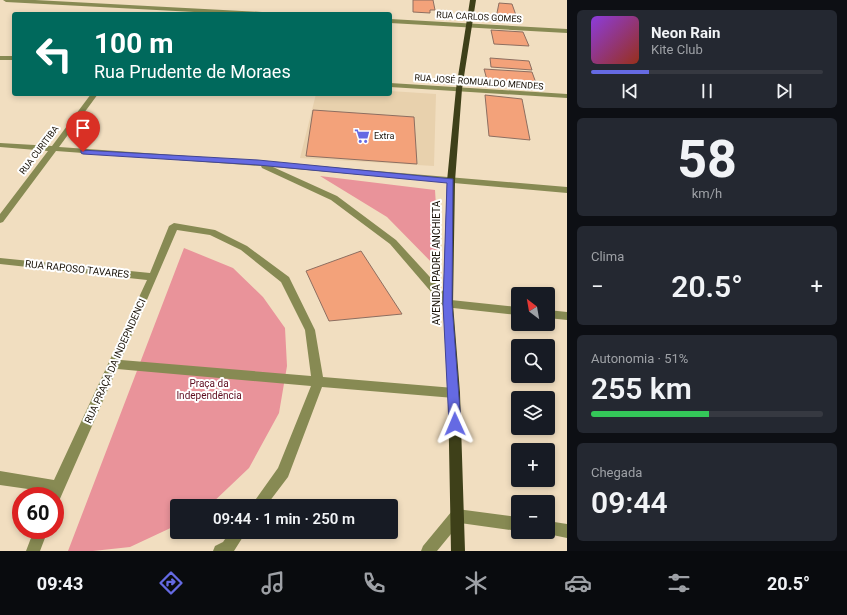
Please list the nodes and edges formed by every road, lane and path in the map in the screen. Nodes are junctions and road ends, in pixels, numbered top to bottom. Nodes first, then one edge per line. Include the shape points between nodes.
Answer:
1 (6, 0) edge
2 (473, 0) edge
3 (159, 6) junction
4 (154, 12) edge
5 (236, 12) edge
6 (392, 21) edge
7 (468, 26) junction
8 (567, 31) edge
9 (0, 58) edge
10 (12, 58) edge
11 (392, 84) edge
12 (459, 90) junction
13 (93, 96) edge
14 (567, 96) edge
15 (0, 146) edge
16 (51, 150) junction
17 (258, 163) junction
18 (451, 181) junction
19 (567, 190) edge
20 (0, 220) edge
21 (0, 261) edge
22 (153, 276) junction
23 (448, 304) junction
24 (511, 310) edge
25 (555, 315) edge
26 (567, 316) edge
27 (113, 364) junction
28 (318, 382) junction
29 (454, 393) junction
30 (0, 478) edge
31 (36, 487) edge
32 (58, 487) edge
33 (263, 499) edge
34 (457, 516) junction
35 (511, 523) edge
36 (555, 529) edge
37 (567, 531) edge
38 (37, 539) edge
39 (234, 539) edge
40 (32, 551) edge
41 (220, 551) edge
42 (428, 551) edge
43 (458, 551) edge

1 - 3 street
2 - 7 main road, AVENIDA PADRE ANCHIETA
3 - 4 street
3 - 5 street
6 - 7 street, RUA CARLOS GOMES
7 - 8 street, RUA CARLOS GOMES
7 - 12 main road, AVENIDA PADRE ANCHIETA
9 - 10 street
11 - 12 street, RUA JOSÉ ROMUALDO MENDES
12 - 14 street, RUA JOSÉ ROMUALDO MENDES
12 - 18 main road, AVENIDA PADRE ANCHIETA
13 - 16 street, RUA CURITIBA
15 - 16 street
16 - 17 street
16 - 20 street, RUA CURITIBA
17 - 18 street
17 - 23 street via 334,198 393,242
18 - 19 street
18 - 23 main road, AVENIDA PADRE ANCHIETA
21 - 22 street, RUA RAPOSO TAVARES
22 - 27 street, RUA PRAÇA DA INDEPNDENCI
22 - 28 street, RUA PRAÇA DA INDEPNDENCI via 174,226 212,232 244,248 285,280 310,330
23 - 24 street
23 - 29 main road, AVENIDA PADRE ANCHIETA
25 - 26 street
27 - 28 street
27 - 32 street, RUA PRAÇA DA INDEPNDENCI
28 - 29 street
28 - 33 street via 283,472
29 - 34 main road, AVENIDA PADRE ANCHIETA
30 - 31 street
34 - 35 street
34 - 42 street
34 - 43 main road, AVENIDA PADRE ANCHIETA
36 - 37 street
38 - 40 street
39 - 41 street

